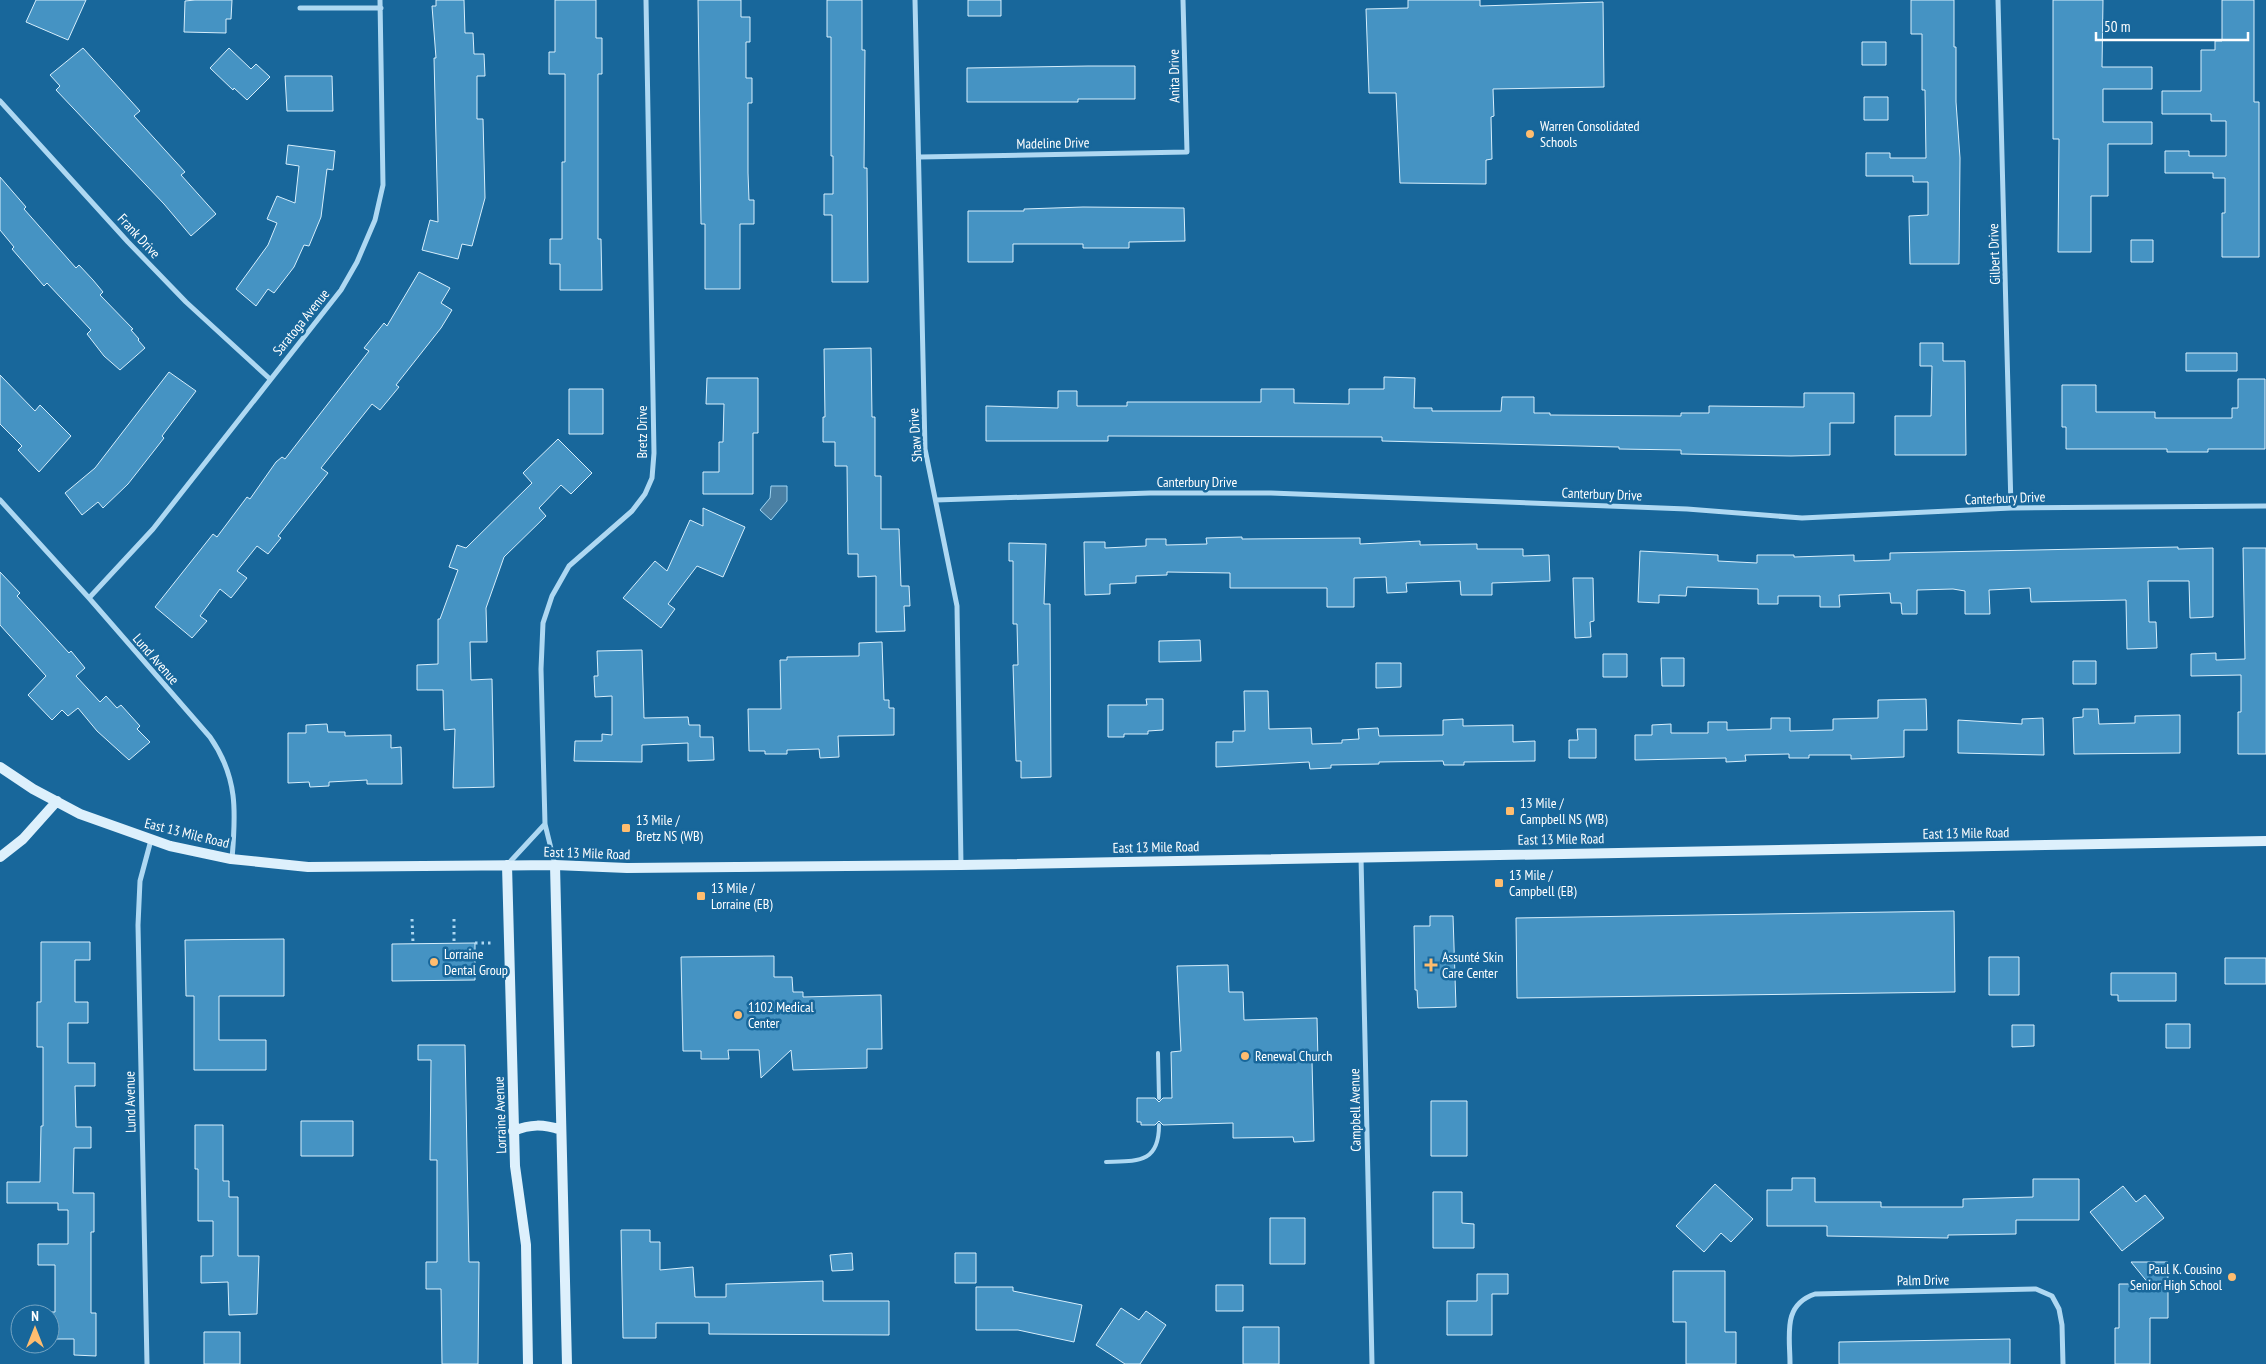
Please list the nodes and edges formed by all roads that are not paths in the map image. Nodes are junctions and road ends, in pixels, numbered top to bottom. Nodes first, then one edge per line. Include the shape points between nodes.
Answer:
1 (380, 0) edge
2 (646, 0) edge
3 (916, 0) edge
4 (1183, 0) edge
5 (1998, 0) edge
6 (300, 8) dead end
7 (380, 8) junction
8 (0, 101) edge
9 (1187, 152) joint
10 (920, 157) junction
11 (270, 379) junction
12 (0, 500) edge
13 (936, 500) junction
14 (2266, 506) edge
15 (2012, 508) junction
16 (89, 598) junction
17 (0, 768) edge
18 (57, 801) junction
19 (545, 824) junction
20 (151, 840) junction
21 (2266, 841) edge
22 (1361, 856) junction
23 (0, 857) edge
24 (232, 859) junction
25 (507, 865) junction
26 (555, 865) junction
27 (961, 865) junction
28 (1158, 1053) dead end
29 (1159, 1098) dead end
30 (1159, 1125) dead end
31 (562, 1130) junction
32 (514, 1131) junction
33 (1106, 1162) dead end
34 (147, 1364) edge
35 (528, 1364) edge
36 (567, 1364) edge
37 (1372, 1364) edge
38 (1790, 1364) edge
39 (2063, 1364) edge

1 - 7 street, Saratoga Avenue
2 - 19 street, Bretz Drive via 652,478 632,512 569,566 552,596 543,623
3 - 10 street, Shaw Drive
4 - 9 street, Anita Drive
5 - 15 street, Gilbert Drive
6 - 7 street
7 - 11 street, Saratoga Avenue via 383,185 375,220 341,290
8 - 11 street, Frank Drive via 180,296
9 - 10 street, Madeline Drive
10 - 13 street, Shaw Drive via 925,449
11 - 16 street, Saratoga Avenue via 153,530
12 - 16 street, Lund Avenue
13 - 15 street, Canterbury Drive via 1271,493 1687,509 1802,518
13 - 27 street, Shaw Drive via 957,606
14 - 15 street, Canterbury Drive
16 - 24 street, Lund Avenue via 221,753 233,791 236,818
17 - 18 main road, East 13 Mile Road
18 - 20 main road, East 13 Mile Road via 80,814
18 - 23 main road via 23,839
19 - 25 street
19 - 26 street, Bretz Drive
20 - 24 main road, East 13 Mile Road
20 - 34 street, Lund Avenue via 140,881 138,925
21 - 22 main road, East 13 Mile Road
22 - 27 main road, East 13 Mile Road
22 - 37 street, Campbell Avenue
24 - 25 main road, East 13 Mile Road via 345,868
25 - 26 main road, East 13 Mile Road
25 - 32 main road, Lorraine Avenue
26 - 27 main road, East 13 Mile Road via 627,868
26 - 31 main road
28 - 29 lane
30 - 33 lane via 1157,1144 1146,1158
31 - 32 main road via 536,1124
31 - 36 main road
32 - 35 main road, Lorraine Avenue via 516,1186 526,1245
38 - 39 street, Palm Drive via 1791,1314 1804,1297 1815,1294 2036,1289 2052,1296 2059,1309

